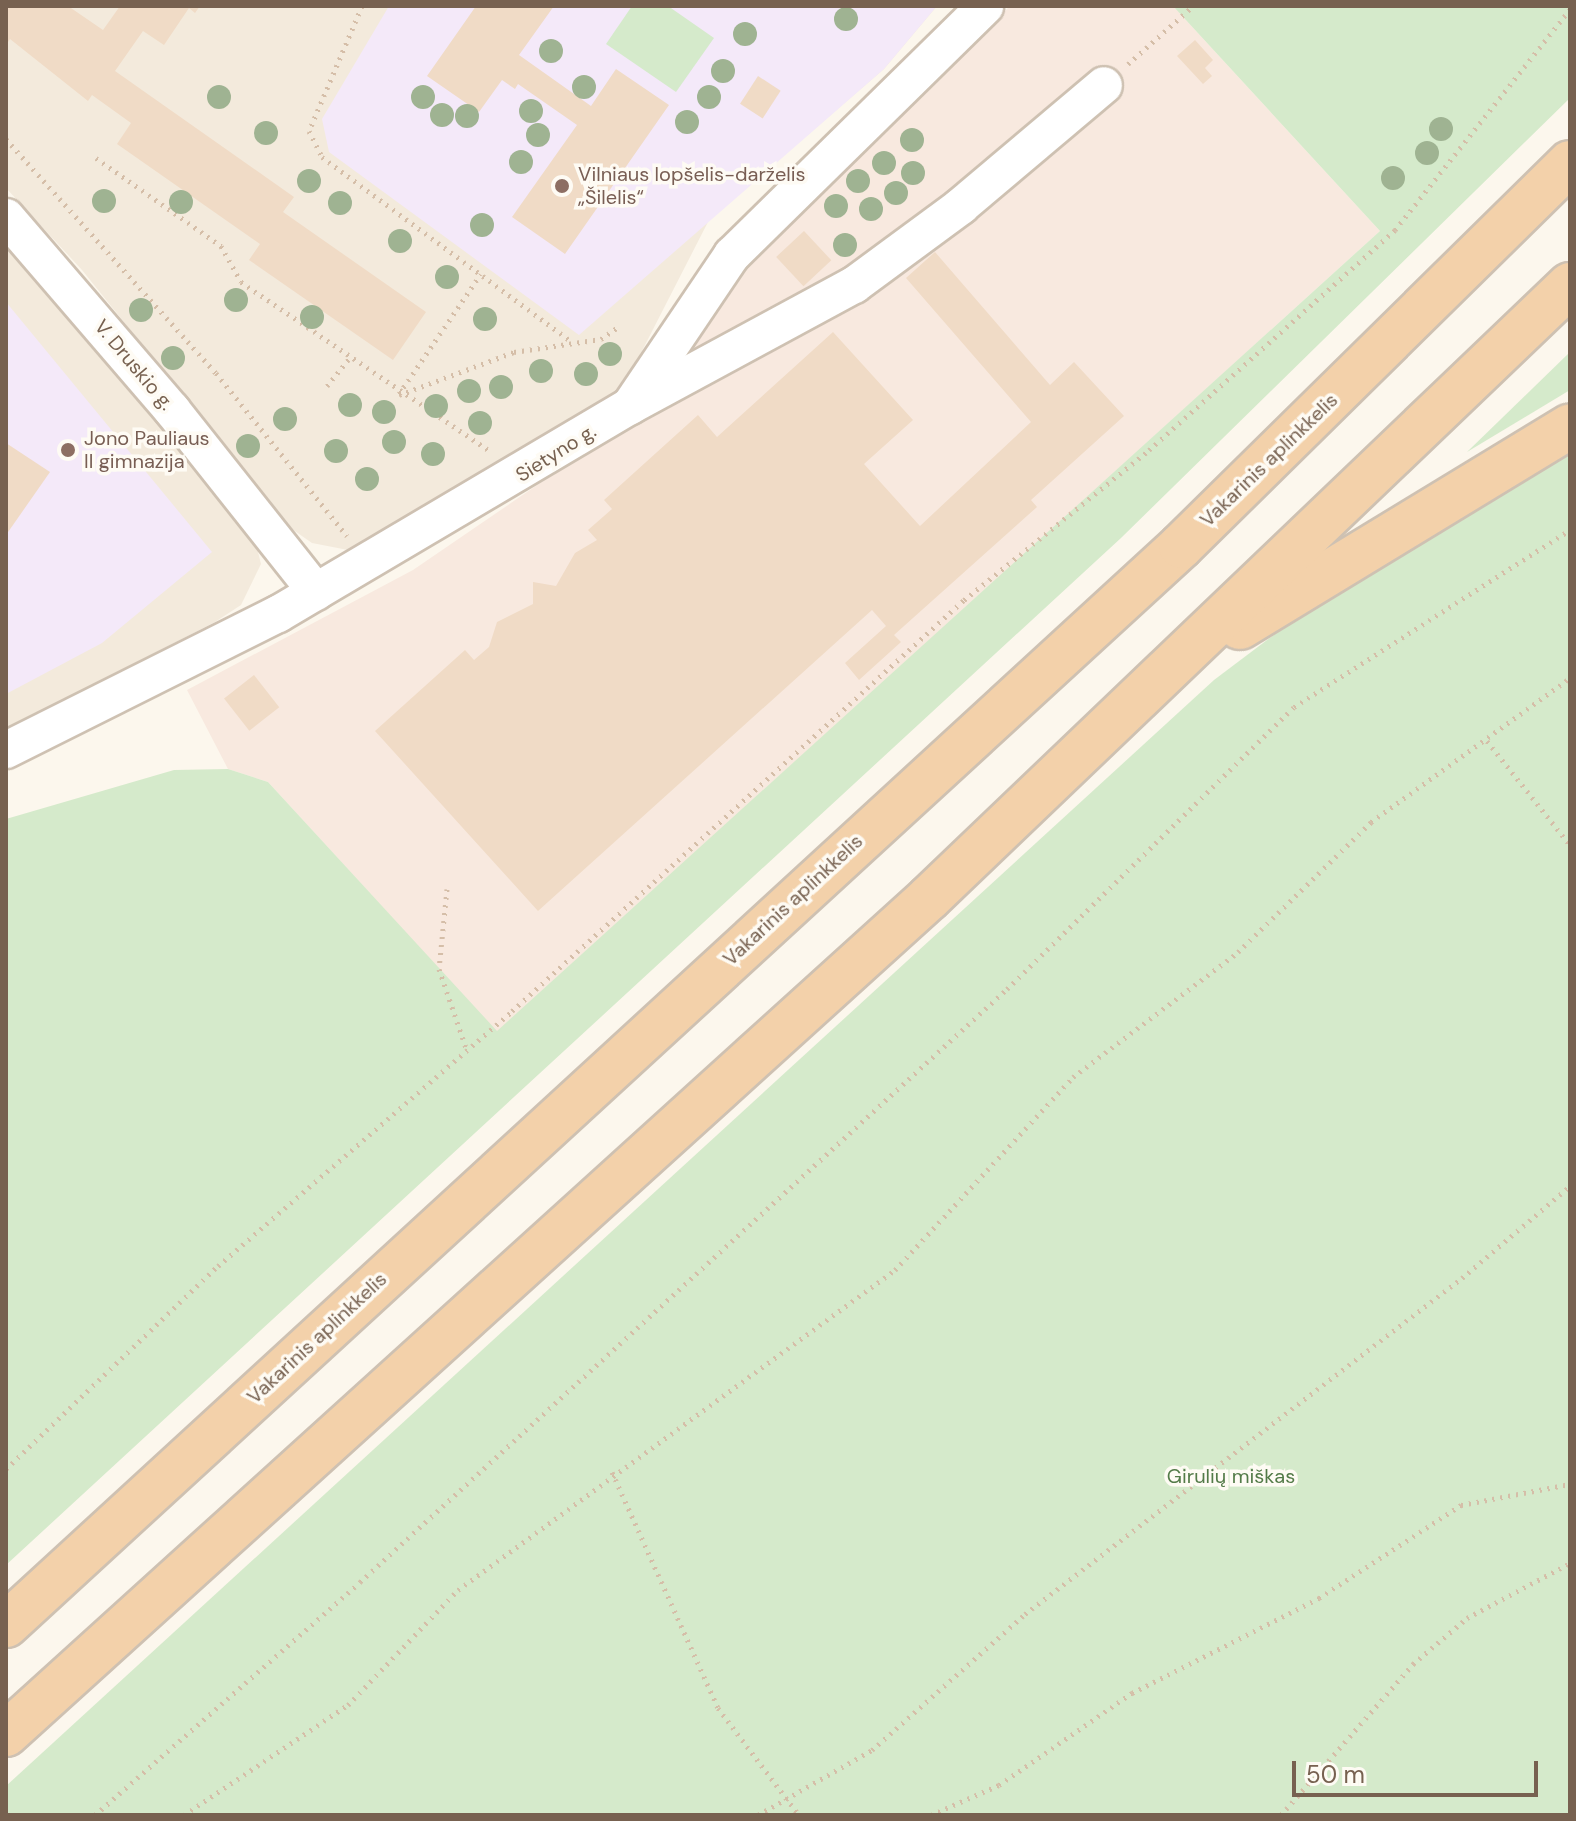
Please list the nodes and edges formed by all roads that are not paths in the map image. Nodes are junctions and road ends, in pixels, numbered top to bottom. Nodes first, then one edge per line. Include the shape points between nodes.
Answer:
1 (985, 6) edge
2 (1104, 85) road end
3 (1570, 163) edge
4 (6, 217) edge
5 (1570, 285) edge
6 (630, 406) junction
7 (1570, 426) edge
8 (316, 592) junction
9 (1170, 670) junction
10 (6, 750) edge
11 (6, 1625) edge
12 (6, 1734) edge

1 - 6 street, Sietyno g. via 732,255
2 - 6 street via 961,206 854,285
3 - 11 highway, Vakarinis aplinkkelis via 1181,546
4 - 8 street, V. Druskio g. via 172,410
5 - 9 highway
6 - 8 street, Sietyno g.
7 - 9 highway
8 - 10 street, Sietyno g.
9 - 12 highway via 917,909

